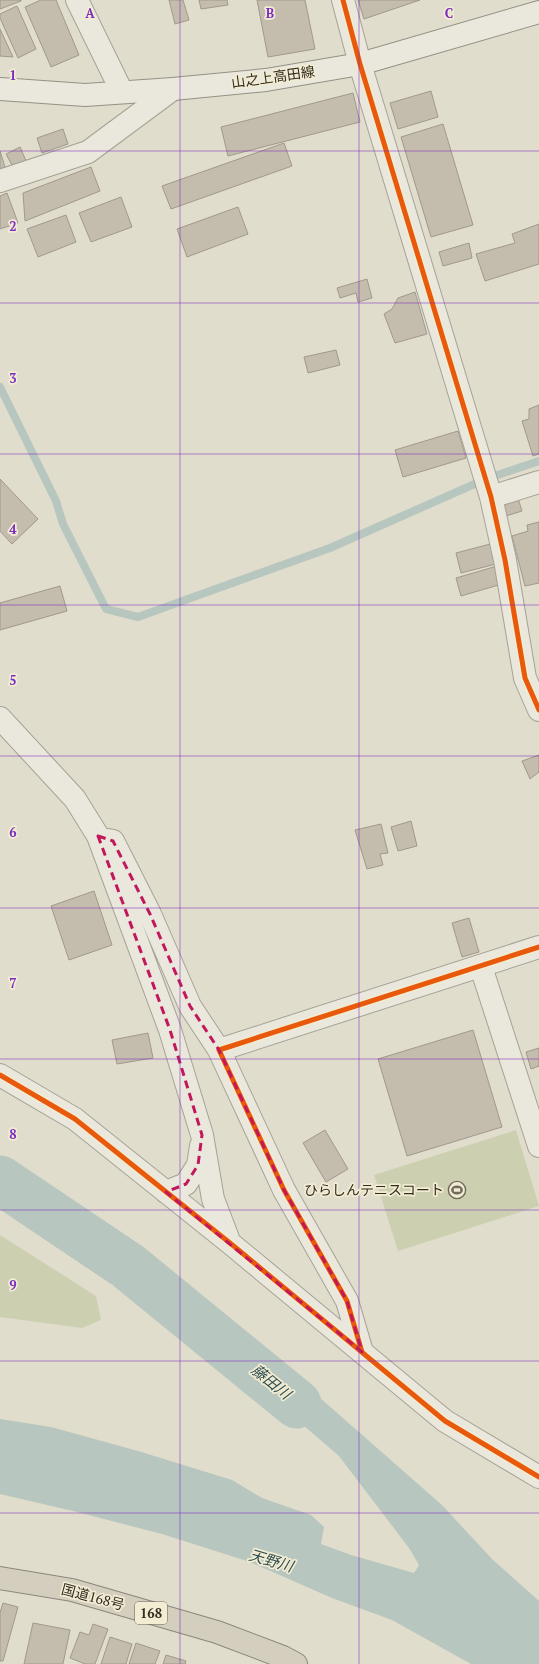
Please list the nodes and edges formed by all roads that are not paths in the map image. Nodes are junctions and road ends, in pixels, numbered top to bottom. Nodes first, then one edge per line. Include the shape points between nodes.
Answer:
1 (77, 0) edge
2 (343, 0) edge
3 (539, 12) edge
4 (360, 64) junction
5 (0, 89) edge
6 (173, 89) junction
7 (122, 92) junction
8 (0, 181) edge
9 (539, 482) edge
10 (491, 497) junction
11 (539, 710) edge
12 (0, 718) edge
13 (98, 836) junction
14 (539, 947) edge
15 (481, 967) junction
16 (219, 1050) junction
17 (0, 1075) edge
18 (202, 1135) junction
19 (539, 1146) edge
20 (166, 1192) junction
21 (230, 1243) junction
22 (362, 1352) junction
23 (539, 1477) edge
24 (0, 1578) edge
25 (296, 1664) edge

1 - 7 street
2 - 4 street
3 - 4 street, 山之上高田線
4 - 6 street, 山之上高田線 via 266,80
4 - 10 street
5 - 7 street, 山之上高田線 via 85,95
6 - 7 street, 山之上高田線
6 - 8 street via 88,152
9 - 10 street
10 - 11 street via 505,560 525,678
12 - 13 street via 75,799
13 - 16 street via 113,841 150,914 190,1006
13 - 18 street via 170,1030
14 - 15 street
15 - 16 street
15 - 19 street
16 - 22 street via 284,1190 347,1301
17 - 20 street via 75,1120
18 - 20 street via 198,1166 186,1184
18 - 21 street via 213,1200
20 - 21 street
21 - 22 street
22 - 23 street via 445,1421
24 - 25 highway, 国道168号 / 168 via 72,1590 216,1632

